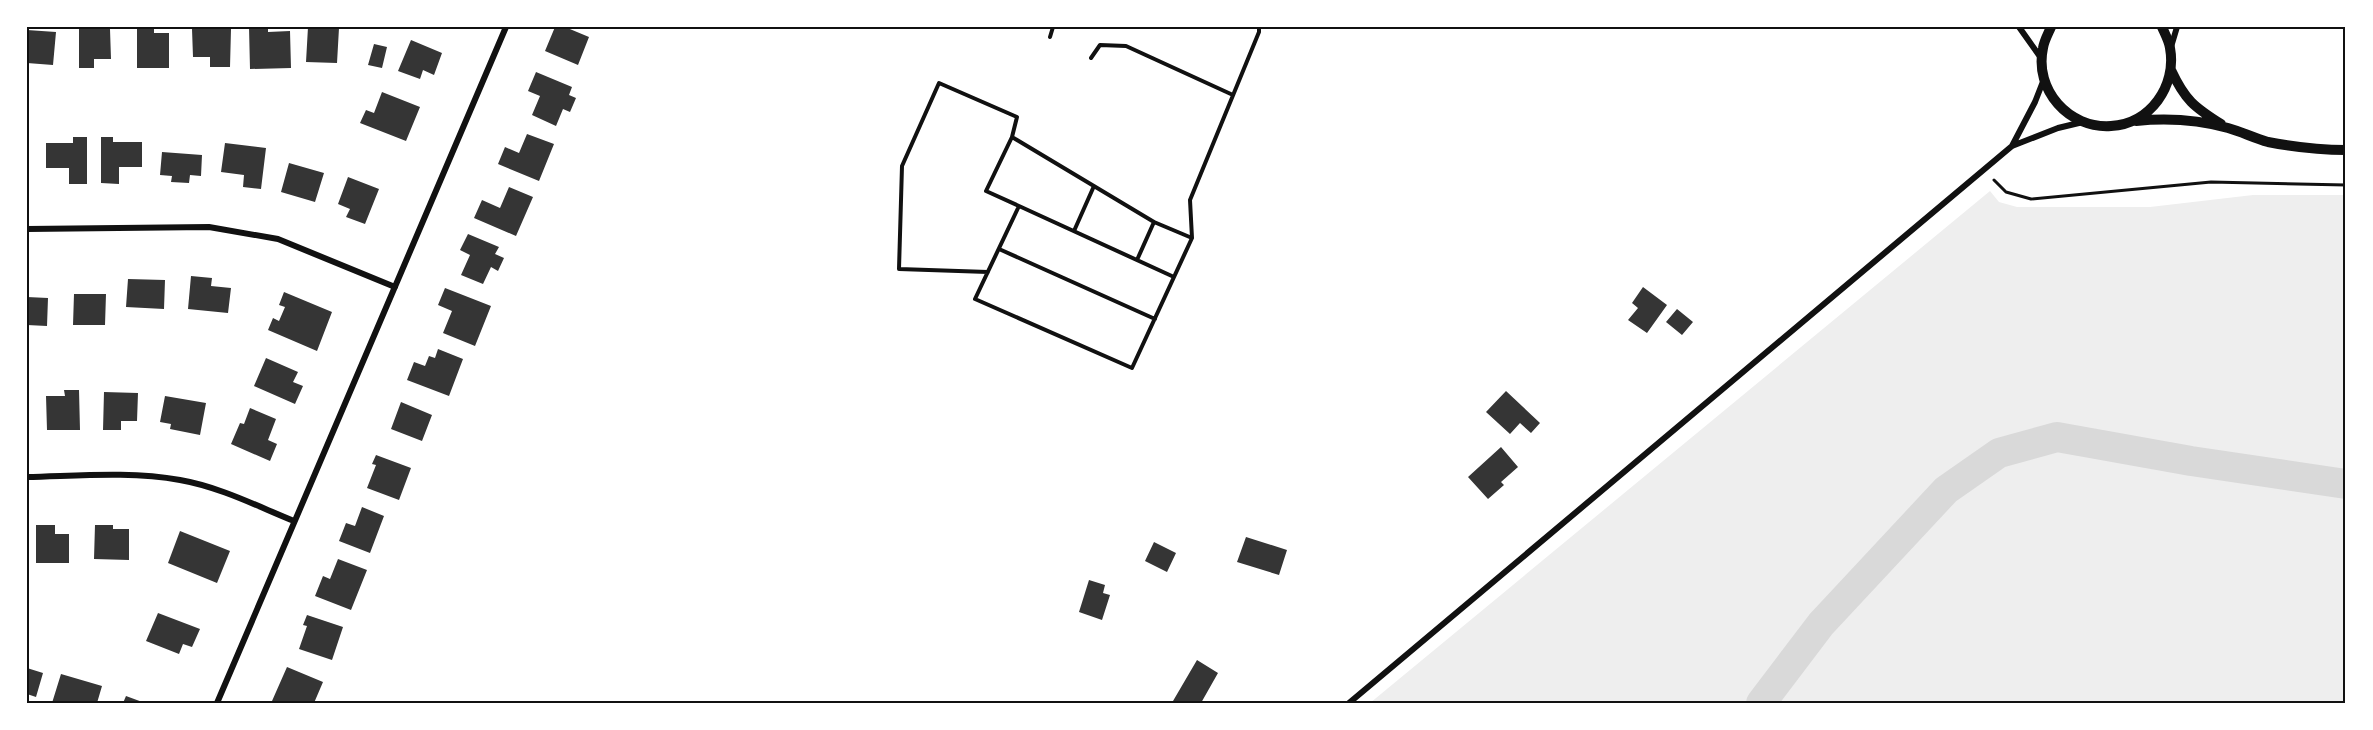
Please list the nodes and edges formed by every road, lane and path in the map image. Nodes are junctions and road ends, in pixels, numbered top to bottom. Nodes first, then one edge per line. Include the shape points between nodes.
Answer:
1 (506, 27) edge
2 (1053, 27) edge
3 (1259, 27) edge
4 (2019, 27) edge
5 (2051, 27) edge
6 (2162, 27) edge
7 (2177, 27) edge
8 (1050, 37) dead end
9 (2170, 47) junction
10 (1091, 58) dead end
11 (2042, 60) junction
12 (2171, 70) junction
13 (2044, 77) junction
14 (1233, 95) junction
15 (2133, 121) junction
16 (2084, 122) junction
17 (2226, 128) junction
18 (1012, 137) junction
19 (2012, 146) junction
20 (2346, 150) edge
21 (1994, 180) dead end
22 (2346, 185) edge
23 (1094, 186) junction
24 (1019, 206) junction
25 (1154, 222) junction
26 (27, 229) edge
27 (1074, 231) junction
28 (1192, 238) junction
29 (999, 249) junction
30 (1137, 260) junction
31 (988, 272) junction
32 (1174, 277) junction
33 (395, 287) junction
34 (1155, 319) junction
35 (27, 477) edge
36 (294, 521) junction
37 (217, 703) edge
38 (1349, 703) edge

1 - 33 street
2 - 8 lane
3 - 14 lane
4 - 11 street
5 - 11 main road
6 - 9 main road
7 - 9 street
9 - 12 main road
10 - 14 lane via 1100,45 1126,46
11 - 13 main road
12 - 15 main road via 2162,96
12 - 17 main road via 2195,108
13 - 16 main road via 2059,108
13 - 19 street
14 - 28 lane via 1190,200
15 - 16 main road via 2111,126
15 - 17 main road via 2162,118
16 - 19 street
17 - 20 main road via 2266,141
18 - 23 lane
18 - 24 lane via 986,191
18 - 31 lane via 1017,117 939,83 902,166 899,269
19 - 38 street
21 - 22 path via 2006,192 2031,199 2211,182
23 - 25 lane
23 - 27 lane
24 - 27 lane
24 - 29 lane
25 - 28 lane
25 - 30 lane
26 - 33 street via 209,227 279,239
27 - 30 lane
28 - 32 lane
29 - 31 lane
29 - 34 lane
30 - 32 lane
31 - 34 lane via 975,299 1132,368
32 - 34 lane
33 - 36 street
35 - 36 street via 180,480 227,493
36 - 37 street

